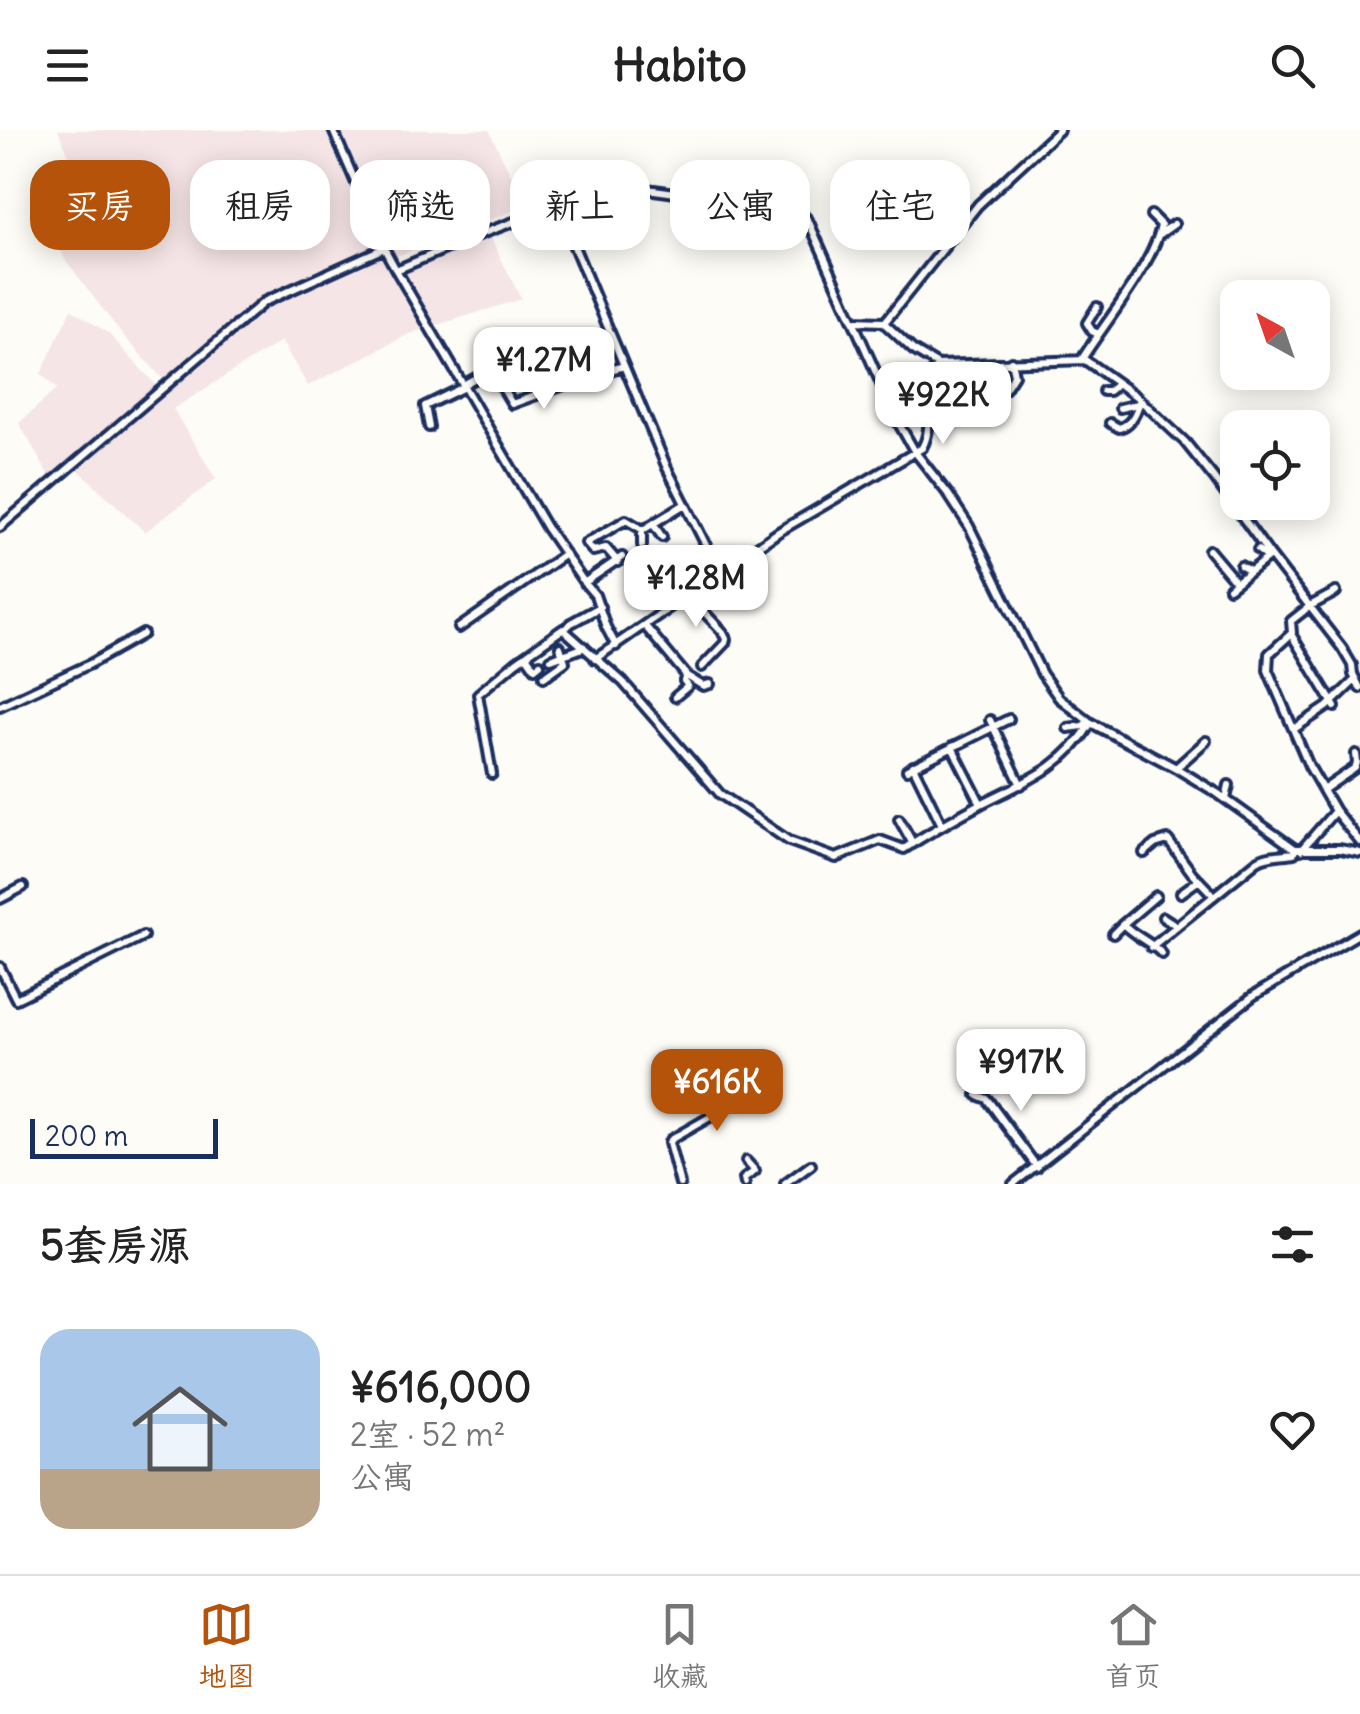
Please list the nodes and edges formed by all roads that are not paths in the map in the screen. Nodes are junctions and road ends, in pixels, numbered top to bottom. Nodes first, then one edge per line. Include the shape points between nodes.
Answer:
1 (333, 130) edge
2 (1060, 130) edge
3 (350, 169) edge
4 (650, 190) edge
5 (1151, 215) dead end
6 (510, 223) edge
7 (1174, 224) dead end
8 (1159, 234) junction
9 (380, 250) edge
10 (385, 250) edge
11 (575, 250) edge
12 (396, 270) junction
13 (1097, 307) dead end
14 (853, 321) junction
15 (884, 323) junction
16 (1098, 334) junction
17 (1082, 360) junction
18 (1011, 361) junction
19 (938, 365) junction
20 (624, 366) junction
21 (491, 369) junction
22 (499, 382) junction
23 (1117, 384) junction
24 (463, 386) junction
25 (1006, 388) dead end
26 (1102, 391) dead end
27 (1140, 402) junction
28 (1120, 408) dead end
29 (1110, 423) dead end
30 (430, 427) dead end
31 (915, 452) junction
32 (685, 504) junction
33 (653, 524) junction
34 (0, 527) edge
35 (642, 530) junction
36 (662, 537) dead end
37 (642, 545) dead end
38 (706, 546) junction
39 (1208, 550) dead end
40 (1258, 550) dead end
41 (565, 554) junction
42 (1269, 556) junction
43 (1241, 566) dead end
44 (1250, 571) junction
45 (677, 572) dead end
46 (720, 573) junction
47 (584, 583) junction
48 (736, 584) dead end
49 (647, 589) dead end
50 (1336, 592) dead end
51 (688, 595) junction
52 (1310, 606) junction
53 (600, 607) junction
54 (664, 612) junction
55 (645, 626) junction
56 (459, 628) dead end
57 (564, 630) junction
58 (143, 634) dead end
59 (1290, 634) junction
60 (616, 646) junction
61 (584, 647) junction
62 (562, 651) junction
63 (526, 655) junction
64 (550, 659) dead end
65 (595, 659) junction
66 (540, 664) dead end
67 (702, 666) dead end
68 (686, 676) junction
69 (544, 677) dead end
70 (1358, 683) edge
71 (710, 684) dead end
72 (675, 698) dead end
73 (1334, 705) junction
74 (0, 706) edge
75 (1009, 719) dead end
76 (1089, 722) junction
77 (992, 723) junction
78 (1068, 728) dead end
79 (1294, 729) junction
80 (1206, 741) dead end
81 (952, 747) junction
82 (1356, 754) dead end
83 (1176, 768) junction
84 (492, 774) dead end
85 (1021, 785) junction
86 (1229, 785) dead end
87 (1323, 790) junction
88 (1226, 799) junction
89 (981, 804) junction
90 (1335, 810) junction
91 (899, 819) dead end
92 (942, 825) junction
93 (1360, 842) edge
94 (912, 844) junction
95 (1298, 850) junction
96 (1144, 853) dead end
97 (1360, 853) edge
98 (1199, 880) junction
99 (22, 888) dead end
100 (1182, 892) dead end
101 (1156, 896) dead end
102 (1214, 896) junction
103 (0, 899) edge
104 (1163, 917) dead end
105 (1123, 924) junction
106 (1177, 926) junction
107 (1360, 933) edge
108 (1113, 934) dead end
109 (143, 936) dead end
110 (1152, 946) junction
111 (1162, 954) dead end
112 (0, 966) edge
113 (762, 1087) dead end
114 (978, 1095) dead end
115 (746, 1161) dead end
116 (811, 1165) dead end
117 (1037, 1166) junction
118 (680, 1184) edge
119 (746, 1184) edge
120 (785, 1184) edge
121 (1013, 1184) edge

1 - 3 street
2 - 15 street via 978,205
4 - 14 street via 801,213
5 - 8 street via 1161,224
6 - 12 street
7 - 8 street
8 - 16 street
9 - 34 street via 264,302
10 - 12 street
11 - 20 street
12 - 24 street
13 - 16 street via 1087,324
14 - 15 street
14 - 31 street
15 - 19 street
16 - 17 street
17 - 18 street
17 - 23 street
18 - 19 street
18 - 25 street via 1014,376
19 - 31 street via 924,384 930,430
20 - 22 street via 512,404
20 - 32 street
21 - 22 street
21 - 22 street via 520,356 526,367
21 - 24 street
23 - 26 street
23 - 27 street
24 - 30 street via 425,406
24 - 41 street
27 - 28 street
27 - 29 street via 1127,425
27 - 42 street via 1185,442
31 - 46 street
31 - 76 street via 969,526 1050,687
32 - 33 street
32 - 38 street
33 - 35 street
33 - 36 street
35 - 37 street
35 - 47 street via 626,520 586,543 590,551 606,548 620,560
38 - 45 street
38 - 46 street
39 - 44 street via 1233,585
40 - 42 street
41 - 47 street
41 - 56 street
42 - 44 street
42 - 52 street
43 - 44 street
46 - 48 street
46 - 51 street
47 - 53 street
49 - 54 street
50 - 52 street
51 - 54 street
51 - 67 street via 726,639
52 - 59 street via 1291,621
52 - 70 street
53 - 57 street via 570,619
53 - 60 street
54 - 55 street
55 - 60 street
55 - 68 street
57 - 61 street
57 - 63 street
58 - 74 street
59 - 73 street
59 - 79 street via 1267,658
60 - 65 street
61 - 62 street
61 - 65 street
62 - 64 street
62 - 69 street via 564,664
63 - 66 street via 535,668
63 - 84 street via 478,694
65 - 94 street via 631,690 720,794 790,842 836,858 878,840 900,849
68 - 71 street
68 - 72 street via 688,686
70 - 73 street
73 - 79 street
75 - 77 street
76 - 78 street
76 - 83 street
76 - 85 street via 1080,741
77 - 81 street
77 - 85 street
79 - 87 street
80 - 83 street
81 - 89 street
81 - 92 street via 910,768
82 - 87 street via 1356,768
83 - 88 street
85 - 89 street
86 - 88 street
87 - 90 street
88 - 95 street
89 - 92 street
90 - 93 street
90 - 95 street
91 - 94 street
92 - 94 street
95 - 97 street
95 - 102 street via 1264,856
96 - 98 street via 1168,840
98 - 100 street
98 - 102 street
99 - 103 street
101 - 105 street
102 - 106 street
104 - 106 street
105 - 108 street
105 - 110 street
106 - 110 street
107 - 117 street via 1253,996
109 - 112 street via 16,999
110 - 111 street
113 - 118 street via 670,1140
114 - 117 street via 987,1098
115 - 119 street via 755,1171
116 - 120 street
117 - 121 street

